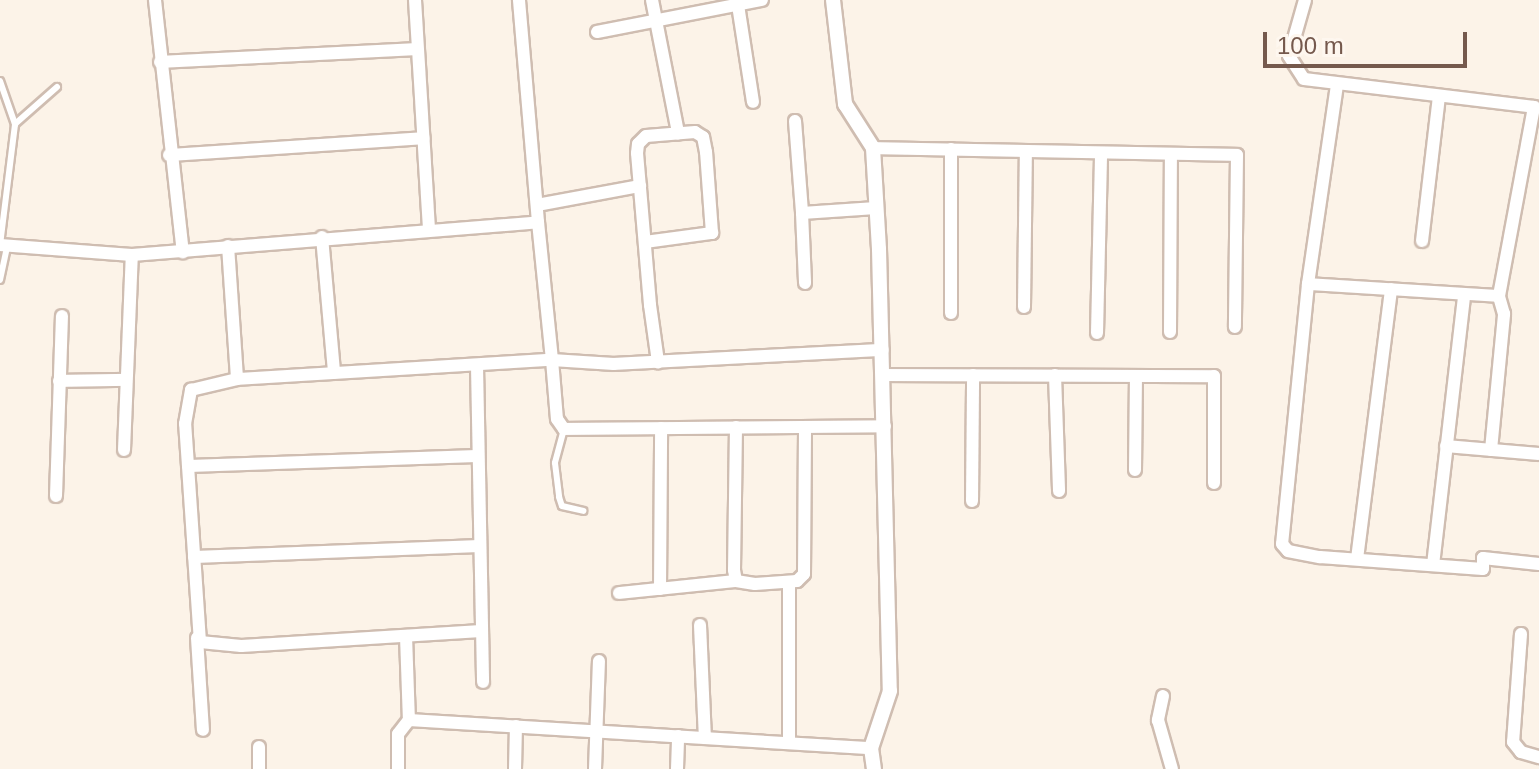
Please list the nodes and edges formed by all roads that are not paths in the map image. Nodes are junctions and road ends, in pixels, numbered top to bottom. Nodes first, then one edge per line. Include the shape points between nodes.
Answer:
1 (155, 0) edge
2 (415, 0) edge
3 (519, 0) edge
4 (652, 0) edge
5 (762, 0) edge
6 (833, 0) edge
7 (1305, 0) edge
8 (738, 5) junction
9 (656, 19) junction
10 (597, 32) dead end
11 (417, 49) junction
12 (160, 62) junction
13 (0, 81) edge
14 (1337, 85) junction
15 (57, 87) dead end
16 (1439, 96) junction
17 (753, 102) dead end
18 (1537, 107) edge
19 (795, 121) dead end
20 (15, 124) junction
21 (678, 133) junction
22 (423, 138) junction
23 (873, 148) junction
24 (951, 149) junction
25 (1026, 151) junction
26 (1101, 153) junction
27 (1171, 154) junction
28 (169, 155) junction
29 (640, 186) junction
30 (537, 205) junction
31 (876, 208) junction
32 (802, 213) junction
33 (538, 222) junction
34 (429, 229) junction
35 (322, 237) junction
36 (1422, 241) dead end
37 (645, 242) junction
38 (2, 246) edge
39 (228, 246) junction
40 (183, 252) junction
41 (132, 255) junction
42 (0, 280) edge
43 (805, 283) dead end
44 (1308, 284) junction
45 (1391, 289) junction
46 (1464, 296) junction
47 (1499, 296) junction
48 (1024, 307) dead end
49 (951, 313) dead end
50 (62, 316) dead end
51 (1235, 327) dead end
52 (1170, 332) dead end
53 (1097, 333) dead end
54 (883, 350) junction
55 (552, 360) junction
56 (658, 362) junction
57 (477, 366) junction
58 (334, 372) junction
59 (883, 375) junction
60 (973, 375) junction
61 (1055, 375) junction
62 (1136, 376) junction
63 (237, 379) junction
64 (125, 380) junction
65 (59, 381) junction
66 (885, 426) junction
67 (736, 427) junction
68 (805, 427) junction
69 (661, 428) junction
70 (564, 429) junction
71 (1446, 446) junction
72 (124, 450) dead end
73 (1491, 450) junction
74 (1539, 454) edge
75 (478, 456) junction
76 (188, 466) junction
77 (1135, 470) dead end
78 (1214, 483) dead end
79 (1059, 491) dead end
80 (56, 496) dead end
81 (972, 501) dead end
82 (583, 511) dead end
83 (480, 546) junction
84 (194, 557) junction
85 (1357, 559) junction
86 (1539, 564) edge
87 (1433, 565) junction
88 (736, 581) junction
89 (789, 582) junction
90 (660, 589) junction
91 (619, 593) dead end
92 (700, 625) dead end
93 (481, 631) junction
94 (1521, 634) dead end
95 (406, 636) junction
96 (197, 638) junction
97 (599, 661) dead end
98 (483, 682) dead end
99 (1163, 696) dead end
100 (409, 720) junction
101 (516, 726) junction
102 (203, 730) dead end
103 (596, 731) junction
104 (678, 736) junction
105 (705, 738) junction
106 (789, 743) junction
107 (259, 747) dead end
108 (871, 748) junction
109 (1539, 757) edge
110 (259, 769) edge
111 (398, 769) edge
112 (515, 769) edge
113 (595, 769) edge
114 (677, 769) edge
115 (874, 769) edge
116 (1172, 769) edge

1 - 12 street
2 - 11 street
3 - 30 street
4 - 9 street
5 - 8 street
6 - 23 street via 842,94
7 - 14 street via 1291,40 1290,63 1304,79
8 - 9 street
8 - 17 street
9 - 10 street
9 - 21 street
11 - 12 street
11 - 22 street
12 - 28 street
13 - 20 lane
14 - 16 street
14 - 44 street
15 - 20 lane
16 - 18 street
16 - 36 street
18 - 47 street
19 - 32 street
20 - 38 lane
21 - 29 street via 641,139
21 - 37 street via 703,137 713,230 705,237
22 - 28 street
22 - 34 street
23 - 24 street
23 - 31 street
24 - 25 street
24 - 49 street
25 - 26 street
25 - 48 street
26 - 27 street
26 - 53 street
27 - 51 street via 1237,155
27 - 52 street
28 - 40 street
29 - 30 street
29 - 37 street
30 - 33 street
31 - 32 street
31 - 54 street
32 - 43 street
33 - 34 street
33 - 55 street
34 - 35 street
35 - 39 street
35 - 58 street
37 - 56 street
38 - 41 street
38 - 42 lane
39 - 40 street
39 - 63 street
40 - 41 street
41 - 64 street
44 - 45 street
44 - 85 street via 1280,533 1288,551
45 - 46 street
45 - 85 street
46 - 47 street
46 - 71 street
47 - 73 street via 1504,314
50 - 65 street
54 - 56 street
54 - 59 street
55 - 56 street
55 - 57 street
55 - 70 street via 557,419
57 - 58 street
57 - 75 street
58 - 63 street
59 - 60 street
59 - 66 street
60 - 61 street
60 - 81 street
61 - 62 street
61 - 79 street
62 - 77 street
62 - 78 street via 1214,376
63 - 76 street via 191,390 185,410
64 - 65 street
64 - 72 street
65 - 80 street
66 - 68 street
66 - 108 street via 890,691
67 - 68 street
67 - 69 street
67 - 88 street
68 - 89 street via 804,574
69 - 70 street
69 - 90 street
70 - 82 lane via 555,463 559,497 562,506
71 - 73 street
71 - 87 street
73 - 74 street
75 - 76 street
75 - 83 street
76 - 84 street
83 - 84 street
83 - 93 street
84 - 96 street
85 - 87 street
86 - 87 street via 1483,558 1483,569
88 - 89 street
88 - 90 street
89 - 106 street
90 - 91 street
92 - 105 street
93 - 95 street
93 - 98 street
94 - 109 street via 1513,742 1521,752
95 - 96 street via 241,646 206,645
95 - 100 street
96 - 102 street
97 - 103 street
99 - 116 street via 1158,720
100 - 101 street
100 - 111 street via 398,734
101 - 103 street
101 - 112 street
103 - 104 street
103 - 113 street
104 - 105 street
104 - 114 street
105 - 106 street
106 - 108 street
107 - 110 street
108 - 115 street

